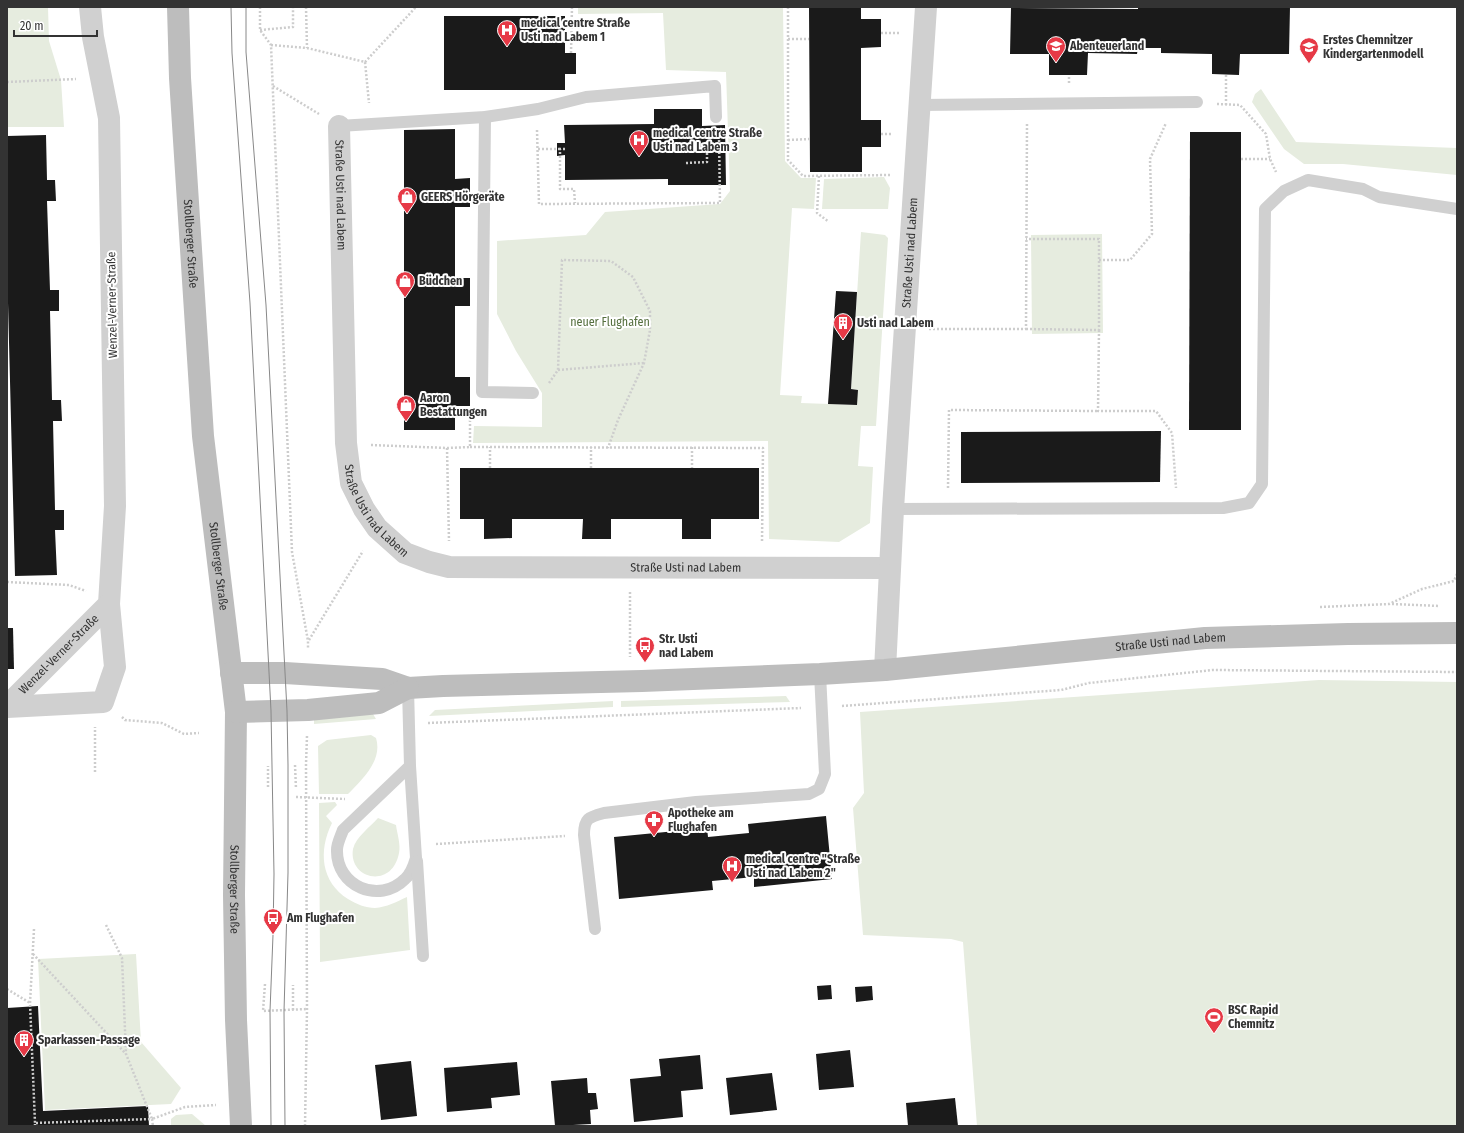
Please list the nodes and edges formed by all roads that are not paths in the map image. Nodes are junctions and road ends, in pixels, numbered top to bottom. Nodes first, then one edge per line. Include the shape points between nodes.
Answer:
1 (90, 7) edge
2 (178, 7) edge
3 (926, 7) edge
4 (1197, 102) road end
5 (919, 105) junction
6 (485, 117) junction
7 (716, 117) dead end
8 (339, 126) joint
9 (1457, 209) edge
10 (534, 393) road end
11 (893, 509) junction
12 (890, 568) junction
13 (110, 604) junction
14 (1457, 633) edge
15 (884, 670) junction
16 (232, 673) junction
17 (820, 674) junction
18 (408, 688) junction
19 (7, 704) edge
20 (7, 707) edge
21 (236, 712) junction
22 (410, 766) junction
23 (416, 858) junction
24 (595, 929) dead end
25 (423, 956) dead end
26 (241, 1126) edge

1 - 13 street, Wenzel-Verner-Straße via 109,134 115,506
2 - 16 main road, Stollberger Straße via 202,436
3 - 5 street, Straße Usti nad Labem
4 - 5 lane
5 - 11 street, Straße Usti nad Labem
6 - 7 lane, Straße Usti nad Labem via 538,110 586,97 715,86
6 - 8 lane, Straße Usti nad Labem
6 - 10 lane via 482,392
8 - 12 street, Straße Usti nad Labem via 346,444 351,483 377,528 405,553 450,567
9 - 11 lane via 1379,197 1362,190 1308,180 1284,190 1265,209 1262,484 1249,503 1223,508
11 - 12 street, Straße Usti nad Labem
12 - 15 street, Straße Usti nad Labem
13 - 19 street, Wenzel-Verner-Straße
13 - 20 street, Wenzel-Verner-Straße via 115,667 100,702
14 - 15 main road, Straße Usti nad Labem via 1204,638
15 - 17 main road, Straße Usti nad Labem
16 - 18 main road, Straße Usti nad Labem via 285,673 382,679
16 - 21 main road, Stollberger Straße
17 - 18 main road, Straße Usti nad Labem
17 - 24 lane via 825,774 819,789 809,794 696,802 590,817 584,825 584,835
18 - 21 main road, Straße Usti nad Labem via 379,703 308,710
18 - 22 lane
21 - 26 main road, Stollberger Straße via 235,1012
22 - 23 lane
22 - 23 lane via 343,830 337,851 340,865 347,877 358,886 371,891 385,891 405,880
23 - 25 lane

